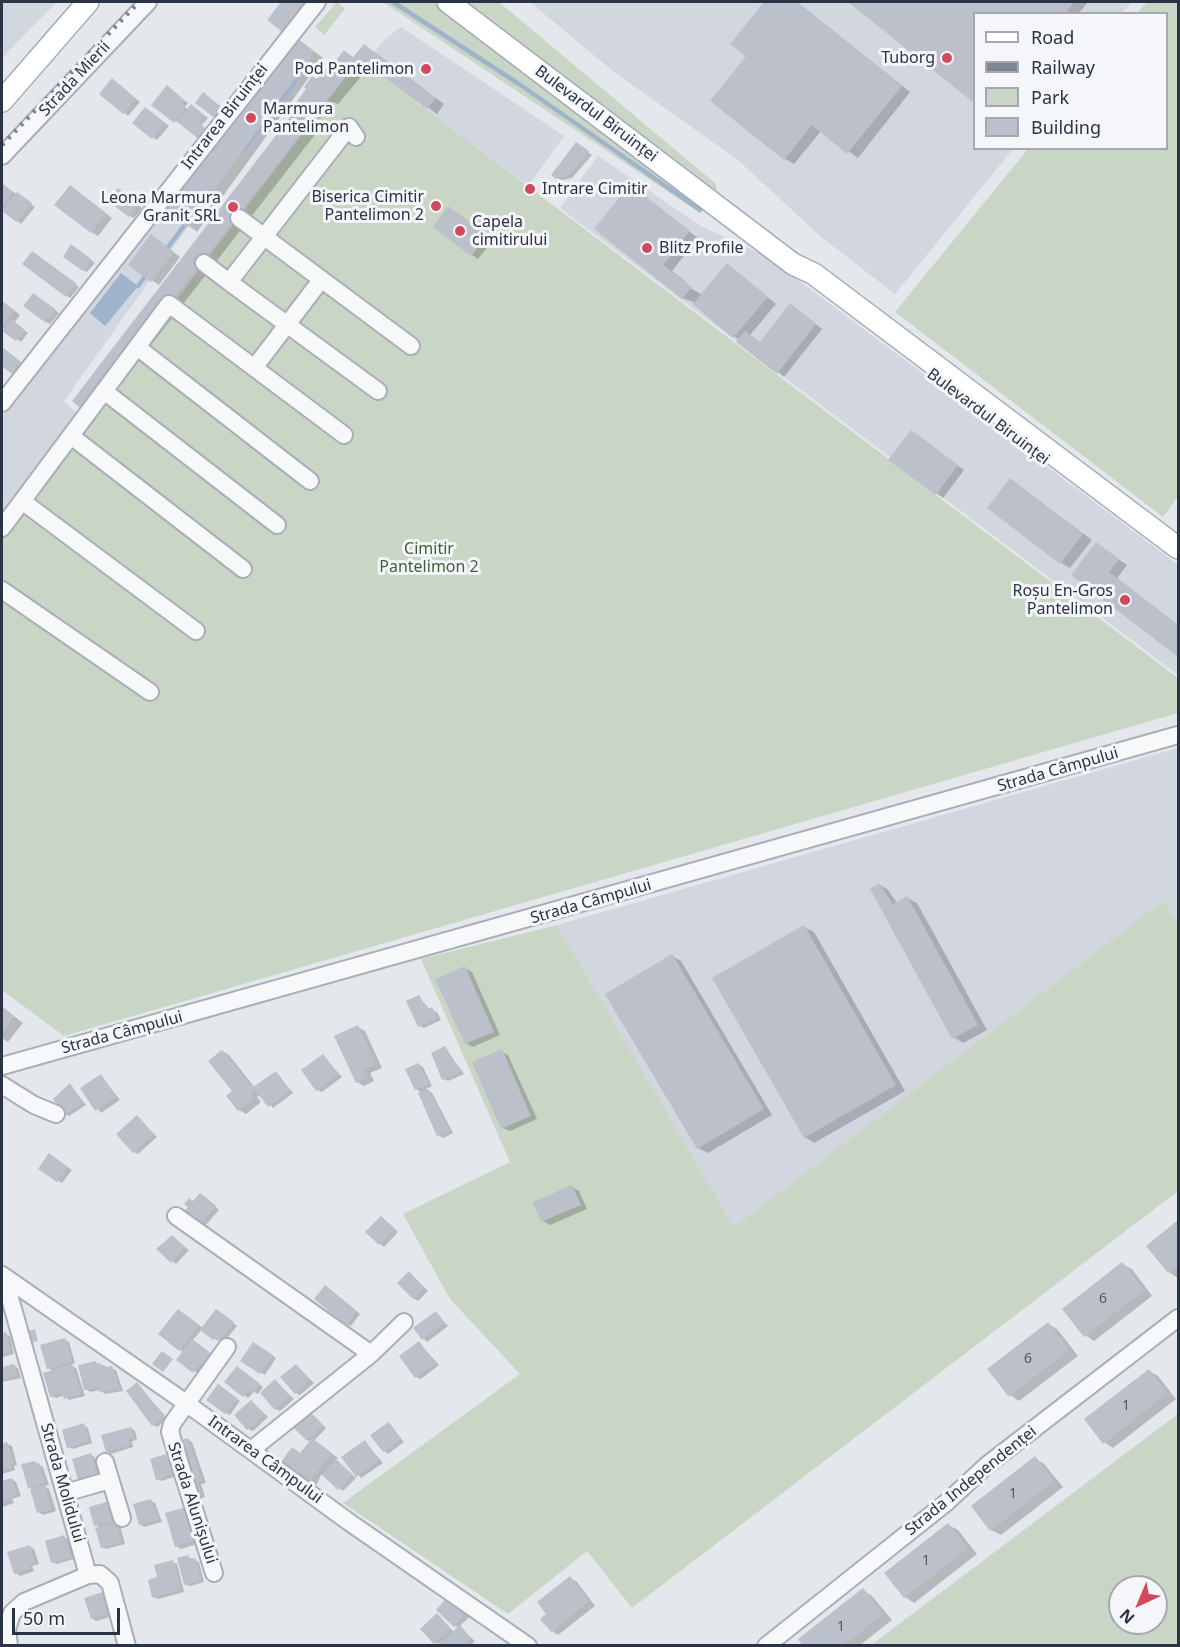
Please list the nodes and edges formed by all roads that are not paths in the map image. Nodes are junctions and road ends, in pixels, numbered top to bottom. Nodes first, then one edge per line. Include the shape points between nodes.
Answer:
1 (88, 2) edge
2 (148, 2) edge
3 (317, 2) edge
4 (448, 2) edge
5 (2, 101) edge
6 (356, 137) dead end
7 (2, 156) edge
8 (238, 218) dead end
9 (264, 238) junction
10 (204, 263) dead end
11 (801, 270) junction
12 (321, 280) junction
13 (229, 282) junction
14 (287, 324) junction
15 (411, 346) dead end
16 (137, 347) junction
17 (254, 368) junction
18 (378, 391) dead end
19 (104, 392) junction
20 (2, 403) edge
21 (344, 435) dead end
22 (71, 436) junction
23 (310, 481) dead end
24 (22, 501) junction
25 (277, 525) dead end
26 (2, 528) edge
27 (1179, 548) edge
28 (1179, 561) edge
29 (243, 569) dead end
30 (2, 590) edge
31 (196, 631) dead end
32 (150, 692) dead end
33 (1179, 735) edge
34 (2, 1066) edge
35 (2, 1085) edge
36 (56, 1114) dead end
37 (176, 1216) dead end
38 (3, 1276) edge
39 (1179, 1318) edge
40 (404, 1322) dead end
41 (227, 1347) dead end
42 (371, 1354) junction
43 (186, 1403) junction
44 (251, 1450) junction
45 (105, 1462) dead end
46 (111, 1480) junction
47 (65, 1494) junction
48 (122, 1518) dead end
49 (214, 1573) dead end
50 (88, 1575) junction
51 (9, 1646) edge
52 (127, 1646) edge
53 (528, 1646) edge
54 (766, 1646) edge

1 - 5 main road
2 - 7 street, Strada Mierii
3 - 20 street, Intrarea Biruinței
4 - 11 main road, Bulevardul Biruinței
6 - 9 street via 349,127
8 - 9 street
9 - 12 street
9 - 13 street
10 - 13 street
11 - 27 main road, Bulevardul Biruinței via 814,274
11 - 28 main road, Bulevardul Biruinței via 807,281
12 - 14 street
12 - 15 street
13 - 14 street
14 - 17 street
14 - 18 street
16 - 17 street via 169,304
16 - 19 street
16 - 23 street
17 - 21 street
19 - 22 street
19 - 25 street
22 - 24 street
22 - 29 street
24 - 26 street
24 - 31 street
30 - 32 street
33 - 34 street, Strada Câmpului
35 - 36 street
37 - 42 street
38 - 43 street, Intrarea Câmpului
38 - 47 street, Strada Molidului
39 - 54 street, Strada Independenței via 987,1465 947,1502
40 - 42 street
41 - 43 street, Strada Alunișului
42 - 44 street
43 - 44 street, Intrarea Câmpului
43 - 49 street, Strada Alunișului via 172,1424 170,1438
44 - 53 street, Intrarea Câmpului
45 - 46 street
46 - 47 street
46 - 48 street
47 - 50 street, Strada Molidului
50 - 51 street via 24,1602 12,1613 7,1629
50 - 52 street via 100,1574 110,1583

